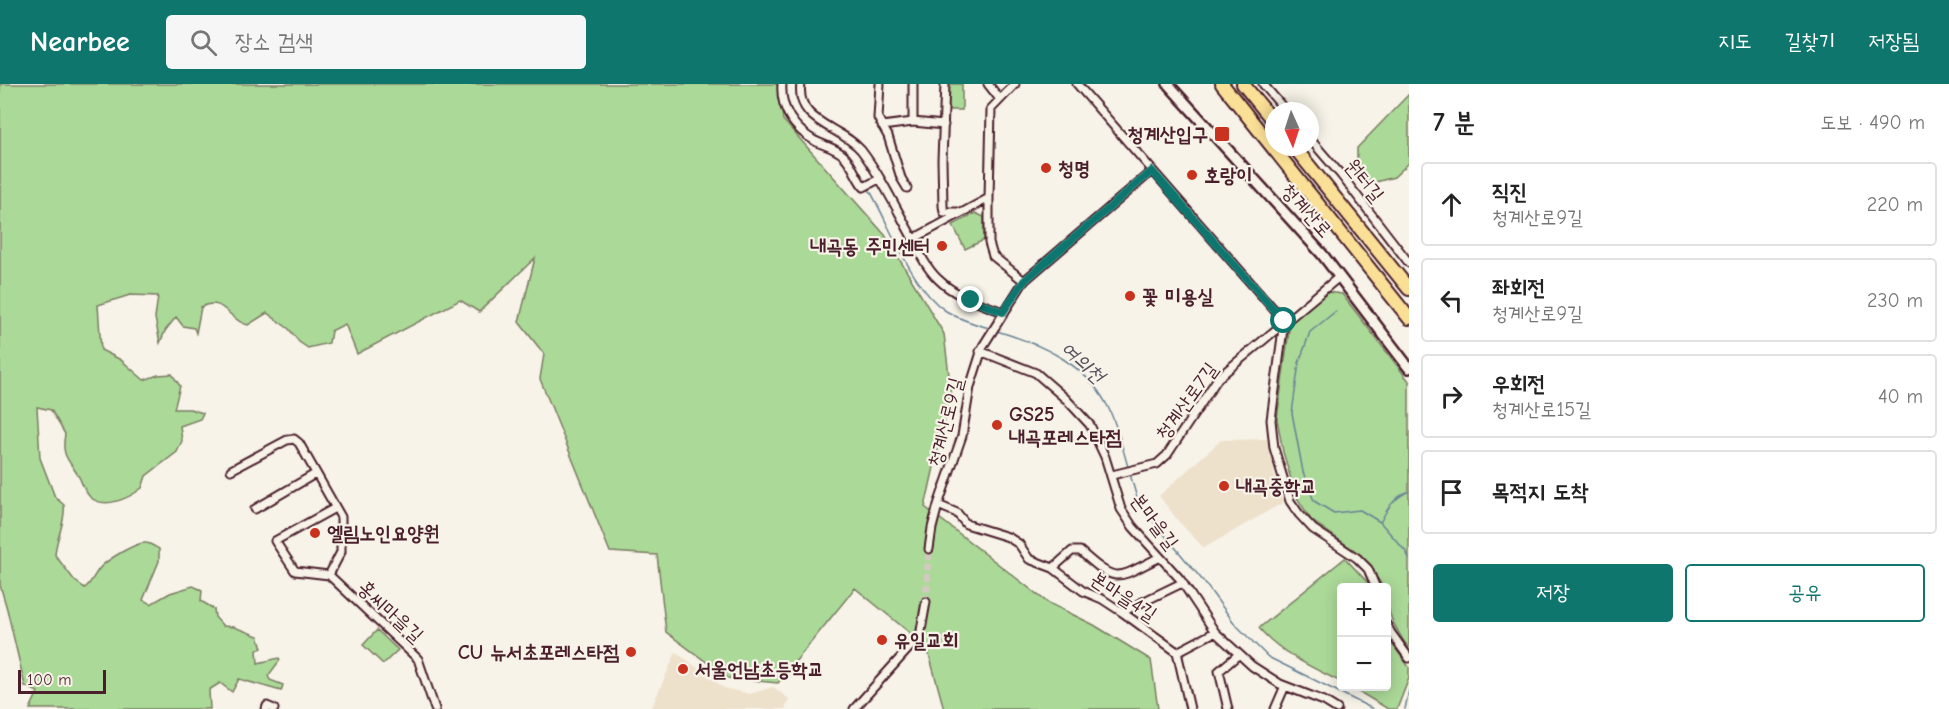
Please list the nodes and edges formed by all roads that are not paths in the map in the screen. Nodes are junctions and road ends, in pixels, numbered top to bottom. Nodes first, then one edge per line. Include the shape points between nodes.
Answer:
1 (782, 84) edge
2 (801, 84) edge
3 (879, 84) edge
4 (913, 84) edge
5 (945, 84) edge
6 (988, 84) edge
7 (1015, 84) edge
8 (1077, 84) edge
9 (1168, 84) edge
10 (1222, 84) edge
11 (1243, 84) edge
12 (1263, 84) edge
13 (999, 99) junction
14 (1278, 102) edge
15 (1265, 111) edge
16 (913, 122) junction
17 (944, 125) junction
18 (882, 126) junction
19 (1319, 150) edge
20 (1301, 156) edge
21 (1152, 171) junction
22 (879, 178) junction
23 (907, 188) dead end
24 (989, 198) junction
25 (960, 212) junction
26 (913, 239) junction
27 (1409, 263) edge
28 (1339, 277) junction
29 (1024, 281) junction
30 (1409, 289) edge
31 (1002, 314) junction
32 (1409, 318) edge
33 (1284, 321) junction
34 (981, 349) junction
35 (1409, 368) edge
36 (231, 470) dead end
37 (315, 474) junction
38 (1115, 474) junction
39 (938, 505) junction
40 (255, 508) dead end
41 (335, 508) junction
42 (929, 549) tunnel mouth
43 (1160, 557) junction
44 (1053, 568) junction
45 (329, 575) junction
46 (1182, 583) junction
47 (1374, 583) edge
48 (926, 602) tunnel mouth
49 (1122, 612) junction
50 (1215, 632) junction
51 (1391, 634) edge
52 (1238, 654) junction
53 (1178, 656) junction
54 (1409, 658) edge
55 (1284, 687) junction
56 (266, 709) edge
57 (274, 709) edge
58 (435, 709) edge
59 (854, 709) edge
60 (1190, 709) edge
61 (1228, 709) edge
62 (1275, 709) edge
63 (1337, 709) edge

1 - 22 street via 785,110 806,135 844,156 864,187
2 - 22 street via 803,107 860,149
3 - 18 street via 878,118
4 - 16 street
5 - 17 street
6 - 13 street
7 - 13 street
8 - 21 street
9 - 28 street, 청계산로 via 1315,245
10 - 32 highway
11 - 15 highway
12 - 14 street
13 - 24 street via 991,109
16 - 17 street
16 - 18 street
17 - 25 street via 943,206 945,212
18 - 23 street
19 - 27 street, 원터길
20 - 30 highway
21 - 29 street
21 - 33 street
22 - 26 street
24 - 25 street
24 - 29 street via 988,243 993,256
25 - 26 street
26 - 31 street via 937,278 959,295
28 - 33 street, 청계산로7길
28 - 35 street, 청계산로
29 - 31 street
31 - 34 street, 청계산로9길
33 - 38 street, 청계산로7길 via 1218,378 1167,455 1157,464
33 - 47 street via 1271,420 1274,448 1290,501 1313,529 1358,558
34 - 38 street via 1036,373 1066,399 1090,425
34 - 39 street, 청계산로9길 via 962,436
36 - 37 street via 277,444 294,439
37 - 40 street
37 - 41 street
38 - 43 street, 본마을길 via 1114,488 1121,509
39 - 42 street, 청계산로9길
39 - 44 street via 957,513 966,524 1008,537 1019,544 1029,559
41 - 45 street via 341,517 341,552
41 - 45 street via 275,541 295,571
43 - 44 street via 1125,575 1114,576 1101,571 1076,550
43 - 46 street, 본마을길
44 - 49 street, 본마을4길 via 1083,591
45 - 58 street, 홍씨마을길 via 418,659
46 - 49 street
46 - 50 street, 본마을길
48 - 59 street via 920,636
49 - 53 street, 본마을4길
50 - 52 street, 본마을길
50 - 53 street
51 - 54 street
52 - 55 street, 본마을길
52 - 61 street via 1219,671
53 - 60 street
55 - 62 street
55 - 63 street, 본마을길
56 - 57 street

